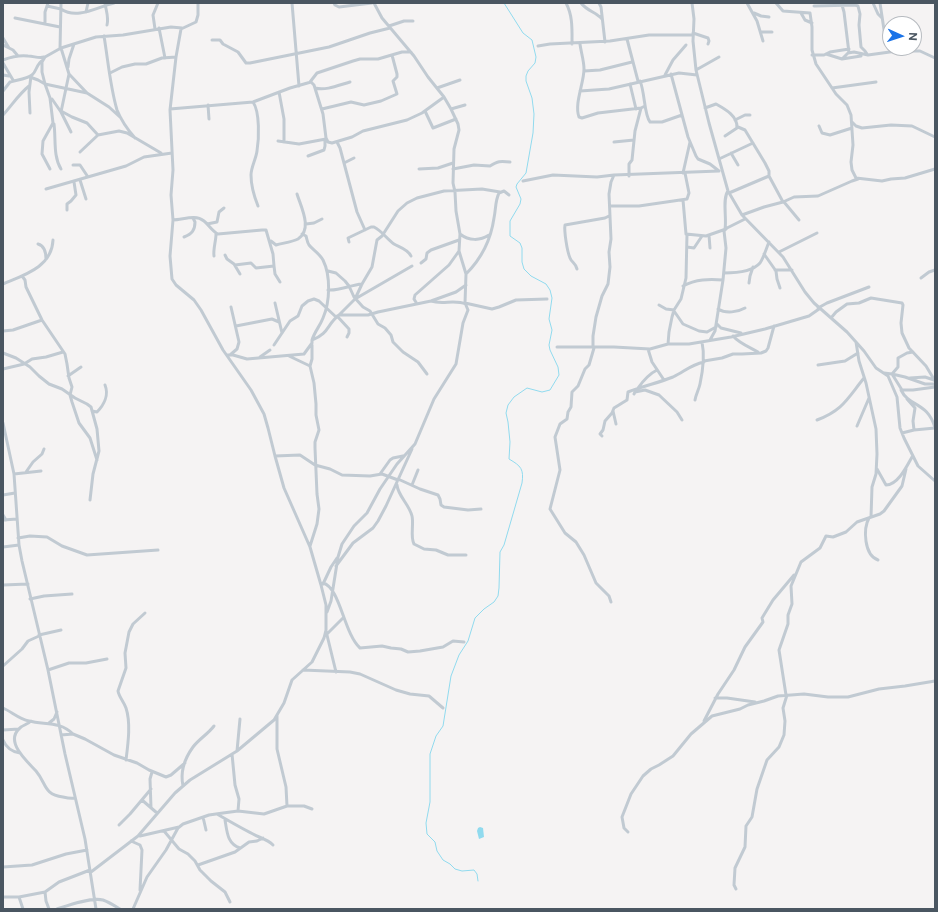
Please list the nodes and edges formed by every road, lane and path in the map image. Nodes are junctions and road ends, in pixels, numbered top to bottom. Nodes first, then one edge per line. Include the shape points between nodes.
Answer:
1 (61, 3) edge
2 (88, 3) edge
3 (114, 3) edge
4 (158, 3) edge
5 (198, 3) edge
6 (292, 3) edge
7 (334, 3) edge
8 (373, 3) edge
9 (566, 3) edge
10 (580, 3) edge
11 (599, 3) edge
12 (692, 3) edge
13 (747, 3) edge
14 (776, 3) edge
15 (824, 3) edge
16 (873, 3) edge
17 (880, 3) edge
18 (47, 4) edge
19 (105, 4) edge
20 (849, 4) edge
21 (842, 5) junction
22 (814, 6) junction
23 (61, 9) junction
24 (86, 12) junction
25 (801, 12) junction
26 (810, 12) junction
27 (754, 13) junction
28 (883, 16) edge
29 (769, 17) dead end
30 (882, 17) edge
31 (15, 18) dead end
32 (602, 20) junction
33 (413, 21) dead end
34 (812, 22) junction
35 (45, 24) junction
36 (107, 25) dead end
37 (60, 27) junction
38 (389, 27) junction
39 (182, 28) junction
40 (157, 29) junction
41 (761, 32) junction
42 (772, 32) dead end
43 (693, 34) junction
44 (104, 36) junction
45 (3, 38) edge
46 (627, 39) junction
47 (212, 40) dead end
48 (763, 41) dead end
49 (605, 42) junction
50 (74, 44) junction
51 (572, 44) junction
52 (580, 44) junction
53 (686, 44) dead end
54 (708, 44) dead end
55 (3, 45) edge
56 (538, 46) dead end
57 (9, 48) junction
58 (61, 49) junction
59 (848, 49) junction
60 (411, 52) junction
61 (882, 52) edge
62 (922, 52) edge
63 (849, 53) junction
64 (297, 54) junction
65 (826, 54) junction
66 (866, 54) junction
67 (392, 55) junction
68 (812, 55) junction
69 (18, 56) junction
70 (861, 56) dead end
71 (176, 57) junction
72 (719, 57) dead end
73 (44, 58) junction
74 (166, 58) junction
75 (935, 58) edge
76 (842, 59) junction
77 (3, 60) edge
78 (632, 62) junction
79 (3, 65) edge
80 (68, 68) junction
81 (696, 70) junction
82 (584, 71) junction
83 (110, 73) junction
84 (69, 74) junction
85 (671, 74) junction
86 (3, 75) edge
87 (665, 75) junction
88 (697, 75) junction
89 (9, 76) junction
90 (30, 77) junction
91 (13, 80) junction
92 (460, 80) dead end
93 (639, 81) junction
94 (310, 82) junction
95 (350, 82) dead end
96 (876, 82) dead end
97 (45, 84) junction
98 (630, 84) junction
99 (29, 86) junction
100 (299, 86) junction
101 (315, 88) junction
102 (437, 88) junction
103 (832, 88) junction
104 (66, 90) junction
105 (3, 91) edge
106 (580, 91) junction
107 (279, 92) junction
108 (87, 93) junction
109 (444, 97) junction
110 (50, 98) junction
111 (253, 102) junction
112 (208, 105) junction
113 (466, 105) dead end
114 (645, 106) junction
115 (641, 108) junction
116 (705, 108) junction
117 (170, 109) junction
118 (322, 109) junction
119 (451, 109) junction
120 (636, 109) junction
121 (425, 111) junction
122 (61, 112) junction
123 (30, 113) dead end
124 (3, 115) edge
125 (682, 115) junction
126 (750, 116) dead end
127 (122, 119) junction
128 (209, 119) dead end
129 (456, 119) junction
130 (735, 120) junction
131 (852, 122) junction
132 (53, 123) junction
133 (819, 126) dead end
134 (738, 127) junction
135 (852, 128) junction
136 (71, 132) dead end
137 (98, 135) junction
138 (725, 136) dead end
139 (935, 137) edge
140 (135, 138) junction
141 (326, 139) junction
142 (634, 140) junction
143 (278, 141) dead end
144 (284, 142) junction
145 (337, 142) junction
146 (614, 142) dead end
147 (690, 142) junction
148 (753, 142) junction
149 (80, 152) dead end
150 (172, 153) junction
151 (731, 153) junction
152 (162, 154) junction
153 (308, 156) dead end
154 (354, 158) dead end
155 (719, 159) junction
156 (510, 162) dead end
157 (344, 163) junction
158 (453, 163) junction
159 (73, 165) dead end
160 (738, 165) dead end
161 (50, 169) dead end
162 (61, 169) dead end
163 (419, 169) dead end
164 (453, 169) junction
165 (935, 169) edge
166 (721, 172) junction
167 (684, 173) junction
168 (614, 175) junction
169 (629, 176) junction
170 (769, 176) junction
171 (88, 177) junction
172 (858, 179) junction
173 (80, 180) junction
174 (523, 181) dead end
175 (74, 182) junction
176 (46, 189) dead end
177 (455, 191) junction
178 (500, 192) junction
179 (729, 192) junction
180 (297, 194) dead end
181 (509, 195) dead end
182 (86, 200) dead end
183 (683, 200) junction
184 (784, 202) junction
185 (258, 206) dead end
186 (610, 206) junction
187 (224, 208) dead end
188 (66, 210) dead end
189 (742, 215) junction
190 (610, 216) junction
191 (192, 218) junction
192 (322, 219) dead end
193 (745, 219) junction
194 (173, 220) junction
195 (799, 220) dead end
196 (207, 224) junction
197 (306, 224) junction
198 (726, 229) junction
199 (365, 230) junction
200 (817, 233) dead end
201 (216, 234) junction
202 (302, 234) junction
203 (383, 234) junction
204 (460, 234) junction
205 (687, 234) junction
206 (489, 235) junction
207 (709, 235) junction
208 (702, 236) junction
209 (184, 237) dead end
210 (270, 239) junction
211 (53, 240) dead end
212 (459, 240) junction
213 (349, 242) dead end
214 (769, 242) junction
215 (38, 244) dead end
216 (687, 247) junction
217 (710, 248) dead end
218 (459, 251) junction
219 (779, 252) junction
220 (764, 254) junction
221 (225, 255) dead end
222 (214, 256) dead end
223 (411, 256) dead end
224 (46, 260) junction
225 (421, 263) dead end
226 (235, 265) junction
227 (274, 266) junction
228 (412, 266) dead end
229 (753, 267) junction
230 (577, 269) dead end
231 (775, 270) junction
232 (792, 270) junction
233 (935, 270) edge
234 (328, 271) junction
235 (724, 273) junction
236 (240, 274) dead end
237 (466, 274) junction
238 (22, 276) junction
239 (921, 278) dead end
240 (723, 280) junction
241 (280, 282) dead end
242 (749, 283) dead end
243 (3, 284) edge
244 (362, 284) junction
245 (466, 285) junction
246 (349, 286) junction
247 (683, 286) junction
248 (869, 287) dead end
249 (780, 288) dead end
250 (328, 290) junction
251 (355, 299) junction
252 (547, 299) dead end
253 (431, 301) junction
254 (275, 303) dead end
255 (465, 303) junction
256 (416, 304) junction
257 (658, 305) dead end
258 (231, 307) dead end
259 (326, 307) junction
260 (745, 308) dead end
261 (718, 309) junction
262 (819, 309) junction
263 (674, 310) junction
264 (371, 314) junction
265 (337, 316) junction
266 (831, 318) junction
267 (42, 320) junction
268 (279, 322) junction
269 (716, 325) junction
270 (236, 326) junction
271 (774, 326) junction
272 (3, 332) edge
273 (282, 332) junction
274 (743, 334) junction
275 (733, 336) junction
276 (347, 337) dead end
277 (710, 340) junction
278 (855, 341) junction
279 (312, 342) junction
280 (702, 342) junction
281 (668, 344) junction
282 (274, 345) dead end
283 (557, 346) dead end
284 (594, 348) junction
285 (648, 349) junction
286 (270, 350) dead end
287 (63, 352) junction
288 (913, 352) junction
289 (3, 353) edge
290 (759, 353) junction
291 (858, 353) junction
292 (304, 354) junction
293 (311, 354) junction
294 (228, 355) junction
295 (287, 355) junction
296 (258, 358) junction
297 (704, 361) junction
298 (24, 364) junction
299 (818, 365) dead end
300 (310, 366) junction
301 (81, 367) dead end
302 (3, 369) edge
303 (657, 370) junction
304 (884, 373) junction
305 (427, 374) dead end
306 (892, 374) junction
307 (68, 376) junction
308 (864, 378) junction
309 (908, 378) junction
310 (664, 380) junction
311 (935, 382) edge
312 (656, 383) junction
313 (105, 385) dead end
314 (935, 387) edge
315 (638, 388) junction
316 (901, 390) junction
317 (652, 392) junction
318 (634, 394) dead end
319 (70, 395) junction
320 (869, 398) junction
321 (907, 398) junction
322 (695, 400) dead end
323 (92, 411) junction
324 (613, 411) junction
325 (682, 420) dead end
326 (817, 420) dead end
327 (3, 423) edge
328 (616, 424) dead end
329 (857, 426) dead end
330 (935, 428) edge
331 (914, 430) junction
332 (902, 433) junction
333 (602, 436) dead end
334 (415, 444) junction
335 (44, 449) dead end
336 (405, 455) junction
337 (275, 456) junction
338 (912, 457) junction
339 (97, 460) junction
340 (315, 465) junction
341 (876, 468) junction
342 (906, 469) junction
343 (418, 470) dead end
344 (41, 471) dead end
345 (26, 472) junction
346 (14, 474) junction
347 (380, 474) junction
348 (389, 476) junction
349 (397, 481) junction
350 (935, 481) edge
351 (412, 485) junction
352 (16, 494) junction
353 (3, 495) edge
354 (90, 500) dead end
355 (482, 508) dead end
356 (3, 515) edge
357 (870, 517) junction
358 (17, 519) junction
359 (5, 520) edge
360 (18, 538) junction
361 (19, 545) junction
362 (3, 547) edge
363 (310, 547) junction
364 (158, 550) dead end
365 (466, 555) dead end
366 (338, 557) junction
367 (878, 560) dead end
368 (336, 566) junction
369 (798, 570) junction
370 (28, 584) junction
371 (322, 584) junction
372 (3, 586) edge
373 (332, 589) junction
374 (72, 594) dead end
375 (30, 598) junction
376 (611, 602) dead end
377 (145, 613) dead end
378 (326, 614) junction
379 (344, 618) junction
380 (61, 630) dead end
381 (327, 632) junction
382 (39, 636) junction
383 (464, 642) dead end
384 (107, 659) dead end
385 (3, 666) edge
386 (48, 670) junction
387 (303, 670) junction
388 (336, 672) junction
389 (935, 681) edge
390 (786, 695) junction
391 (715, 698) junction
392 (756, 703) junction
393 (3, 708) edge
394 (443, 708) dead end
395 (57, 712) junction
396 (277, 715) junction
397 (240, 719) dead end
398 (32, 721) junction
399 (49, 723) junction
400 (704, 723) junction
401 (59, 725) junction
402 (214, 726) dead end
403 (3, 730) edge
404 (18, 730) junction
405 (73, 734) junction
406 (61, 735) junction
407 (3, 740) edge
408 (237, 751) junction
409 (20, 753) junction
410 (232, 754) junction
411 (126, 760) junction
412 (184, 763) junction
413 (152, 772) junction
414 (183, 786) junction
415 (151, 789) junction
416 (75, 798) junction
417 (142, 800) junction
418 (287, 806) junction
419 (151, 808) junction
420 (312, 809) dead end
421 (238, 812) junction
422 (158, 814) junction
423 (217, 814) junction
424 (203, 817) junction
425 (225, 820) junction
426 (119, 825) dead end
427 (179, 827) junction
428 (164, 830) junction
429 (206, 830) dead end
430 (628, 832) dead end
431 (138, 836) junction
432 (263, 838) junction
433 (171, 840) junction
434 (131, 841) junction
435 (273, 845) dead end
436 (240, 848) junction
437 (87, 850) junction
438 (198, 865) junction
439 (3, 868) edge
440 (91, 871) junction
441 (736, 889) dead end
442 (45, 892) junction
443 (140, 892) junction
444 (3, 897) edge
445 (19, 897) junction
446 (95, 900) junction
447 (230, 902) dead end
448 (23, 909) edge
449 (49, 909) edge
450 (57, 909) edge
451 (96, 909) edge
452 (120, 909) edge
453 (133, 909) edge

1 - 23 street
2 - 24 street
3 - 19 street
4 - 40 street via 153,15
5 - 39 street via 197,21
6 - 64 street
7 - 8 street via 339,7
8 - 38 street
9 - 51 street via 572,23
10 - 32 street
11 - 32 street
12 - 43 street
13 - 27 street
14 - 25 street via 784,11
15 - 22 street
16 - 30 street
17 - 28 street
18 - 23 street
18 - 35 street
19 - 24 street
19 - 36 street
20 - 21 street
20 - 66 street via 859,7 860,46
21 - 22 street
21 - 59 street
22 - 26 street
23 - 24 street via 69,13
23 - 37 street
25 - 26 street
25 - 34 street via 806,20
26 - 34 street
27 - 29 street
27 - 41 street
31 - 35 street
32 - 49 street
33 - 38 street via 404,21
34 - 68 street
35 - 37 street
37 - 58 street
38 - 60 street
38 - 64 street via 329,47
39 - 40 street via 176,26
39 - 71 street
40 - 44 street
40 - 74 street
41 - 42 street
41 - 48 street
43 - 46 street via 649,35
43 - 54 street via 708,38
43 - 81 street
44 - 50 street
44 - 83 street
45 - 57 street
46 - 49 street
46 - 78 street
47 - 64 street via 220,40 238,52 247,63
49 - 52 street
50 - 58 street
50 - 80 street
51 - 52 street
51 - 56 street
52 - 82 street
53 - 87 street
55 - 57 street
57 - 69 street
58 - 73 street
58 - 80 street
59 - 63 street
59 - 65 street
60 - 67 street
60 - 102 street
61 - 66 street
62 - 75 street
63 - 66 street
63 - 76 street
64 - 100 street
65 - 68 street
65 - 76 street
67 - 94 street via 378,59 360,59 330,68 317,73
67 - 118 street via 397,74 393,79 397,94 364,105 351,102
68 - 103 street
69 - 73 street
69 - 77 street
70 - 76 street
71 - 74 street
71 - 117 street
72 - 81 street
73 - 90 street
73 - 97 street via 42,66
74 - 83 street via 122,67
78 - 82 street
78 - 93 street
79 - 89 street
80 - 84 street
81 - 88 street
82 - 106 street
83 - 127 street
84 - 104 street
84 - 108 street
85 - 87 street
85 - 88 street
85 - 125 street
86 - 89 street
87 - 93 street
88 - 116 street
89 - 91 street
90 - 91 street
90 - 97 street
90 - 99 street
91 - 105 street
92 - 102 street
93 - 98 street
93 - 114 street
94 - 100 street
94 - 101 street
95 - 101 street via 327,88
96 - 103 street
97 - 104 street
97 - 110 street
98 - 106 street via 609,89
98 - 120 street
99 - 123 street
99 - 124 street
100 - 107 street
101 - 118 street
102 - 109 street
103 - 131 street via 848,107
104 - 108 street
104 - 122 street
106 - 120 street via 580,118 598,113
107 - 111 street
107 - 144 street via 284,119
108 - 127 street
109 - 119 street
109 - 121 street
110 - 122 street
110 - 132 street
111 - 112 street
111 - 185 street via 258,151 251,177
112 - 117 street
112 - 128 street
113 - 119 street
114 - 115 street
114 - 125 street via 650,122 662,122
115 - 120 street
115 - 142 street
116 - 130 street via 716,104 729,112
116 - 155 street
117 - 150 street
118 - 141 street
119 - 129 street
121 - 129 street via 433,128
121 - 145 street via 407,120 360,132
122 - 136 street
122 - 137 street via 87,123
125 - 147 street
126 - 130 street via 745,115
127 - 140 street
129 - 158 street via 459,130
130 - 134 street
131 - 135 street
131 - 139 street via 862,128 915,126
132 - 161 street via 42,144 43,157
132 - 162 street via 55,148
133 - 135 street via 822,133 828,136
134 - 138 street
134 - 148 street via 745,130
135 - 172 street via 851,162
137 - 140 street via 124,132
137 - 149 street
140 - 152 street
141 - 144 street via 299,144
141 - 145 street via 330,143
141 - 153 street via 324,150
142 - 146 street
142 - 169 street
143 - 144 street
145 - 157 street
147 - 166 street via 698,159 712,164
147 - 167 street
148 - 151 street
148 - 170 street via 769,170
150 - 152 street
150 - 194 street
151 - 155 street
151 - 160 street
152 - 171 street via 144,157 126,166
154 - 157 street
155 - 166 street
156 - 164 street via 500,161 490,166 474,165
157 - 199 street via 357,212
158 - 163 street
158 - 164 street
159 - 171 street via 80,165
164 - 177 street
165 - 172 street via 905,178 882,181
166 - 167 street
166 - 179 street
167 - 169 street
167 - 183 street via 689,196
168 - 169 street
168 - 174 street via 597,178 548,175
168 - 186 street via 611,182
170 - 179 street
170 - 184 street
171 - 173 street
172 - 184 street via 818,196 797,196
173 - 175 street
173 - 182 street
175 - 176 street
175 - 188 street via 76,195 66,206
177 - 178 street via 482,189
177 - 203 street via 442,191 409,202 398,211
177 - 204 street
178 - 181 street via 504,191
178 - 206 street
179 - 189 street
179 - 198 street via 725,197
180 - 197 street
183 - 186 street via 638,206
183 - 205 street via 684,226
184 - 189 street
184 - 195 street
186 - 190 street
187 - 196 street via 219,212 217,222
189 - 193 street
190 - 230 street via 566,225 565,238 570,258
190 - 284 street via 608,284 596,318
191 - 194 street
191 - 196 street via 200,219
191 - 209 street via 195,222 194,230
192 - 197 street
193 - 198 street
193 - 214 street
194 - 294 street via 170,256 172,279 197,304
196 - 201 street
197 - 202 street
198 - 207 street
198 - 235 street
199 - 203 street via 374,227
199 - 213 street via 348,238
200 - 219 street
201 - 210 street via 264,230
201 - 222 street
202 - 210 street via 295,240 276,245
202 - 234 street via 322,258
203 - 223 street
203 - 244 street via 377,242 372,267
204 - 206 street via 474,240
204 - 212 street
205 - 208 street
205 - 216 street
206 - 237 street via 479,259
207 - 208 street
207 - 217 street
208 - 216 street via 694,248
210 - 227 street
211 - 224 street
212 - 218 street
212 - 225 street via 431,250
214 - 219 street
214 - 220 street
215 - 224 street via 42,246
216 - 247 street via 687,274
218 - 237 street
218 - 256 street via 449,265 415,295
219 - 232 street
220 - 229 street via 759,264
220 - 231 street
221 - 226 street
224 - 238 street
226 - 227 street via 251,263 256,268
226 - 236 street
227 - 241 street
228 - 251 street
229 - 235 street via 740,272
229 - 242 street
231 - 232 street
231 - 249 street
232 - 262 street
233 - 239 street
234 - 246 street via 336,273
234 - 250 street
235 - 240 street
237 - 245 street
238 - 243 street
238 - 267 street
240 - 247 street via 702,280
240 - 261 street
244 - 246 street
244 - 251 street
245 - 253 street via 456,292
245 - 255 street
246 - 250 street via 337,291
246 - 251 street
247 - 263 street via 681,300
248 - 262 street via 827,303
250 - 259 street
251 - 264 street
251 - 265 street
252 - 255 street via 514,300 492,309
253 - 255 street
253 - 256 street
254 - 268 street
255 - 334 street via 468,310 463,323 456,364 434,399
256 - 264 street
257 - 263 street
258 - 270 street
259 - 265 street
259 - 273 street via 316,300 308,301
259 - 279 street
260 - 261 street via 736,312
261 - 269 street
262 - 266 street
262 - 271 street via 809,316
263 - 269 street via 683,324 699,331 707,332
263 - 281 street
264 - 265 street
264 - 305 street via 391,335 393,342 418,362
265 - 276 street via 349,329
265 - 279 street via 326,332
266 - 278 street
266 - 288 street via 847,304 871,298 902,303 901,329
267 - 272 street
267 - 287 street
268 - 270 street via 272,319
268 - 273 street
269 - 274 street
269 - 277 street
270 - 294 street via 238,346
271 - 274 street
271 - 290 street via 768,348
273 - 282 street
274 - 275 street
275 - 277 street
275 - 290 street via 738,342
277 - 280 street
278 - 291 street
278 - 304 street via 876,368
279 - 292 street
279 - 293 street
280 - 281 street
280 - 297 street
281 - 285 street
283 - 284 street
284 - 285 street
284 - 376 street via 589,365 572,392 567,419 560,424 555,437 560,470 550,508 564,533 576,542 584,554 597,584 609,596
285 - 303 street
286 - 296 street
287 - 298 street via 32,359
287 - 307 street
288 - 306 street via 898,358 898,368
288 - 311 street via 926,366
289 - 298 street
290 - 297 street via 734,354
291 - 299 street via 845,361
291 - 308 street
292 - 293 street
292 - 295 street
293 - 300 street
294 - 296 street
294 - 337 street via 248,384 262,411
295 - 296 street
295 - 300 street
297 - 310 street
297 - 322 street
298 - 302 street
298 - 319 street via 49,384
300 - 340 street via 319,430 315,442
301 - 307 street
303 - 310 street
303 - 315 street
304 - 306 street
304 - 332 street via 896,397
306 - 309 street
306 - 316 street
307 - 319 street via 72,387
308 - 320 street
308 - 326 street via 839,409
309 - 311 street via 925,377
309 - 311 street via 925,384
310 - 312 street
312 - 315 street
312 - 317 street
313 - 323 street via 107,392 104,405 97,412
314 - 316 street
315 - 324 street via 628,392 627,400
316 - 321 street
317 - 318 street via 643,390
317 - 325 street via 665,399
319 - 323 street via 89,405
319 - 339 street via 79,423 90,438
320 - 329 street
320 - 341 street via 876,429
321 - 330 street via 929,414
321 - 331 street via 914,408
323 - 339 street via 99,441 100,451
324 - 328 street
324 - 333 street via 604,423 600,434
327 - 346 street
330 - 331 street
331 - 332 street
332 - 338 street
334 - 336 street
334 - 349 street
335 - 345 street
336 - 347 street via 392,459
336 - 348 street
337 - 340 street via 300,455
337 - 363 street via 284,488
338 - 342 street
338 - 350 street via 923,472
339 - 354 street
340 - 347 street via 342,475
340 - 363 street via 318,515
341 - 342 street via 886,485 893,484
341 - 357 street
342 - 357 street via 898,493 884,511
343 - 351 street
344 - 345 street
345 - 346 street
346 - 352 street
347 - 348 street
348 - 349 street
348 - 366 street via 367,513 344,540
349 - 351 street
349 - 365 street via 397,489 412,516 414,544 448,555
349 - 368 street via 375,525 353,543
351 - 355 street via 438,495 444,508
352 - 353 street
352 - 358 street
356 - 359 street
357 - 367 street via 866,527 866,544 873,558
357 - 369 street via 857,522 846,532 834,537 826,536 822,547 804,559
358 - 359 street
358 - 360 street
360 - 361 street
360 - 364 street via 47,537 60,546 87,555
361 - 362 street
361 - 370 street
363 - 371 street
366 - 368 street
366 - 371 street
368 - 373 street
369 - 390 street via 790,590 792,604 779,650
369 - 391 street via 773,600 762,618 762,623
370 - 372 street
370 - 375 street
371 - 373 street via 329,585
371 - 378 street
373 - 378 street
373 - 379 street
374 - 375 street
375 - 382 street
377 - 411 street via 133,624 129,632 125,653 126,668 118,690 127,710
378 - 381 street
379 - 381 street
379 - 383 street via 361,648 382,646 408,652 443,647 453,641
380 - 382 street
381 - 387 street via 314,658
381 - 388 street
382 - 385 street via 28,641
382 - 386 street
384 - 386 street via 69,663
386 - 395 street
387 - 388 street
387 - 396 street via 292,680
388 - 394 street via 367,676 396,690 429,696
389 - 390 street via 879,689 848,697
390 - 392 street
390 - 441 street via 783,708 784,735 779,747 767,760 756,789 752,817 746,826 745,847 735,868
391 - 392 street
391 - 400 street
392 - 400 street via 712,716
393 - 398 street
395 - 399 street
395 - 401 street
396 - 408 street via 270,724
396 - 418 street via 277,749 286,787
397 - 408 street
398 - 399 street
398 - 404 street
399 - 401 street
400 - 430 street via 685,740 673,756 648,771 632,791 622,817 624,828
401 - 405 street
401 - 406 street
402 - 412 street via 194,746
403 - 404 street
404 - 409 street via 15,742
405 - 406 street
405 - 411 street
406 - 416 street
407 - 409 street via 14,752
408 - 410 street
409 - 416 street via 37,772 48,792 60,797
410 - 414 street
410 - 421 street via 239,799
411 - 413 street
412 - 413 street via 168,777
412 - 414 street
413 - 415 street
414 - 422 street
415 - 417 street
415 - 419 street
416 - 437 street
417 - 419 street
417 - 426 street
418 - 420 street via 304,806
418 - 421 street via 264,814
419 - 422 street
421 - 423 street
422 - 431 street
423 - 424 street
423 - 425 street
424 - 427 street
424 - 429 street
425 - 432 street
425 - 436 street via 230,841
427 - 428 street
427 - 433 street
428 - 431 street
428 - 433 street
431 - 434 street
432 - 435 street
432 - 436 street
433 - 438 street via 181,852 188,854
433 - 443 street
434 - 440 street
434 - 443 street via 140,845 142,850
436 - 438 street
437 - 439 street via 32,865
437 - 440 street
438 - 447 street via 200,870 225,892
440 - 442 street via 59,882
440 - 446 street
442 - 445 street
442 - 449 street
443 - 453 street
444 - 445 street
445 - 448 street
446 - 450 street
446 - 451 street
446 - 452 street via 106,901

